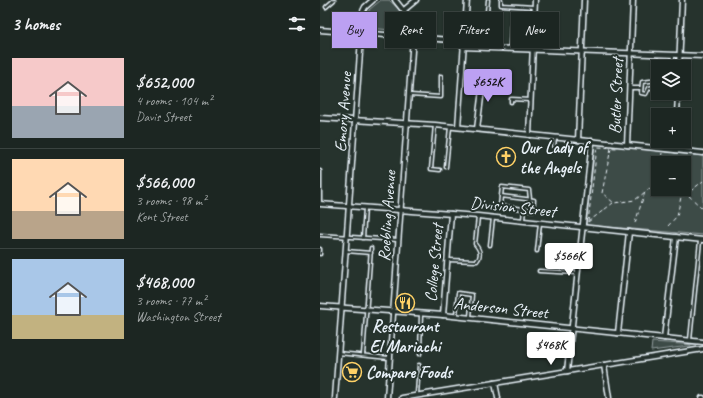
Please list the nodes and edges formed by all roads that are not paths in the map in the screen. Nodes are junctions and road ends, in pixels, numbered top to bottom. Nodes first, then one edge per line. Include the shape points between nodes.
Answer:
1 (334, 0) edge
2 (373, 0) edge
3 (395, 0) edge
4 (416, 0) edge
5 (467, 0) edge
6 (488, 0) edge
7 (501, 0) edge
8 (535, 0) edge
9 (584, 0) edge
10 (633, 0) edge
11 (682, 0) edge
12 (326, 7) dead end
13 (535, 7) junction
14 (404, 10) joint
15 (364, 12) edge
16 (466, 12) edge
17 (487, 12) edge
18 (511, 26) dead end
19 (320, 30) edge
20 (332, 31) edge
21 (361, 48) edge
22 (412, 48) edge
23 (463, 48) edge
24 (503, 48) edge
25 (510, 48) junction
26 (533, 49) junction
27 (582, 52) junction
28 (631, 53) junction
29 (673, 55) junction
30 (680, 55) junction
31 (703, 56) edge
32 (673, 60) edge
33 (680, 60) edge
34 (484, 74) dead end
35 (441, 76) dead end
36 (651, 80) edge
37 (630, 88) junction
38 (641, 88) junction
39 (651, 88) edge
40 (409, 95) junction
41 (531, 100) junction
42 (511, 102) dead end
43 (320, 118) edge
44 (355, 120) junction
45 (406, 124) junction
46 (435, 125) junction
47 (450, 127) junction
48 (458, 127) junction
49 (477, 129) junction
50 (530, 135) junction
51 (555, 137) junction
52 (578, 140) junction
53 (592, 141) junction
54 (627, 145) junction
55 (554, 146) dead end
56 (676, 150) joint
57 (703, 152) edge
58 (446, 167) dead end
59 (440, 170) dead end
60 (320, 171) edge
61 (320, 196) edge
62 (501, 196) junction
63 (530, 199) junction
64 (320, 204) edge
65 (349, 207) junction
66 (365, 208) junction
67 (524, 209) junction
68 (400, 210) junction
69 (451, 214) junction
70 (478, 216) junction
71 (493, 218) junction
72 (523, 221) junction
73 (540, 223) junction
74 (582, 227) junction
75 (629, 232) junction
76 (320, 235) edge
77 (346, 237) junction
78 (676, 237) junction
79 (363, 238) junction
80 (398, 240) junction
81 (702, 240) edge
82 (490, 246) dead end
83 (371, 248) dead end
84 (320, 249) edge
85 (346, 251) junction
86 (537, 251) dead end
87 (371, 253) junction
88 (320, 254) edge
89 (447, 260) junction
90 (539, 271) dead end
91 (577, 273) junction
92 (320, 306) edge
93 (341, 308) junction
94 (367, 309) junction
95 (393, 311) junction
96 (421, 313) junction
97 (443, 315) junction
98 (456, 316) junction
99 (470, 317) junction
100 (571, 328) junction
101 (618, 333) junction
102 (664, 338) junction
103 (690, 340) junction
104 (703, 342) edge
105 (703, 348) edge
106 (338, 353) junction
107 (420, 354) dead end
108 (364, 355) junction
109 (389, 358) junction
110 (604, 365) junction
111 (419, 366) dead end
112 (567, 371) junction
113 (495, 383) junction
114 (417, 396) junction
115 (335, 398) edge
116 (388, 398) edge
117 (402, 398) edge
118 (498, 398) edge
119 (609, 398) edge

1 - 12 lane
2 - 15 street, Emory Avenue
3 - 14 street
4 - 14 street
5 - 16 street
6 - 17 lane
7 - 13 lane via 501,5
8 - 13 street
9 - 27 street
10 - 28 street, Butler Street
11 - 30 street
13 - 26 street
18 - 25 lane
19 - 20 street
21 - 44 street, Emory Avenue
22 - 40 street, Roebling Avenue
23 - 48 street
24 - 25 street
25 - 26 street
26 - 27 street
26 - 41 street
27 - 28 street
27 - 52 street
28 - 29 street
28 - 37 street, Butler Street
29 - 30 street
29 - 32 lane
30 - 31 street
30 - 33 street
34 - 49 street
35 - 40 lane via 440,97
36 - 38 lane via 642,82
37 - 38 lane
37 - 54 street, Butler Street
38 - 39 lane via 641,94 646,94
40 - 45 street, Roebling Avenue
41 - 42 lane via 512,99
41 - 50 street
43 - 44 street
44 - 45 street
44 - 65 street, Emory Avenue
45 - 46 street
45 - 68 street, Roebling Avenue
46 - 47 street
46 - 59 lane via 431,169
47 - 48 street
47 - 58 lane
48 - 49 street
49 - 50 street
50 - 51 street
51 - 52 street
51 - 55 lane
52 - 53 street
53 - 54 street
53 - 74 street
54 - 56 street
56 - 57 street
60 - 61 lane
61 - 64 lane
62 - 63 lane
62 - 63 lane via 502,187 529,190
62 - 67 lane via 500,206
63 - 67 lane via 534,200 533,210
64 - 65 street, Division Street
65 - 66 street, Division Street
65 - 77 street, Emory Avenue
66 - 68 street, Division Street
66 - 79 lane
67 - 72 lane
68 - 69 street, Division Street
68 - 80 street, Roebling Avenue
69 - 70 street, Division Street
69 - 89 street, College Street
70 - 71 street, Division Street
70 - 89 lane via 475,244 480,254 477,261
71 - 72 street, Division Street
71 - 82 lane
72 - 73 street, Division Street
73 - 74 street, Division Street
73 - 86 lane
74 - 75 street, Division Street
74 - 91 street
75 - 78 street, Division Street
75 - 101 street
76 - 77 lane
77 - 79 lane
77 - 85 street, Emory Avenue
78 - 81 street, Division Street
78 - 102 street
79 - 80 lane
80 - 95 street, Roebling Avenue
81 - 103 lane
83 - 87 lane
84 - 88 lane
85 - 87 lane
85 - 93 street, Emory Avenue
87 - 94 lane
89 - 97 street, College Street
90 - 91 lane
91 - 100 street
92 - 93 street, Anderson Street
93 - 94 street, Anderson Street
93 - 106 street, Emory Avenue
94 - 95 street, Anderson Street
94 - 108 lane
95 - 96 street, Anderson Street
95 - 109 street, Roebling Avenue
96 - 97 street, Anderson Street
96 - 107 lane
97 - 98 street, Anderson Street
98 - 99 street, Anderson Street
98 - 99 lane via 458,294 465,294 472,295
99 - 100 street, Anderson Street
100 - 101 street, Anderson Street
100 - 112 street
101 - 102 street, Anderson Street
102 - 103 street, Anderson Street
103 - 104 street, Anderson Street
105 - 110 street
106 - 108 lane
106 - 115 street, Emory Avenue
108 - 109 lane
109 - 116 street, Roebling Avenue
110 - 112 street
110 - 119 street
111 - 114 lane
112 - 113 street
113 - 114 street
113 - 118 street
114 - 117 street

